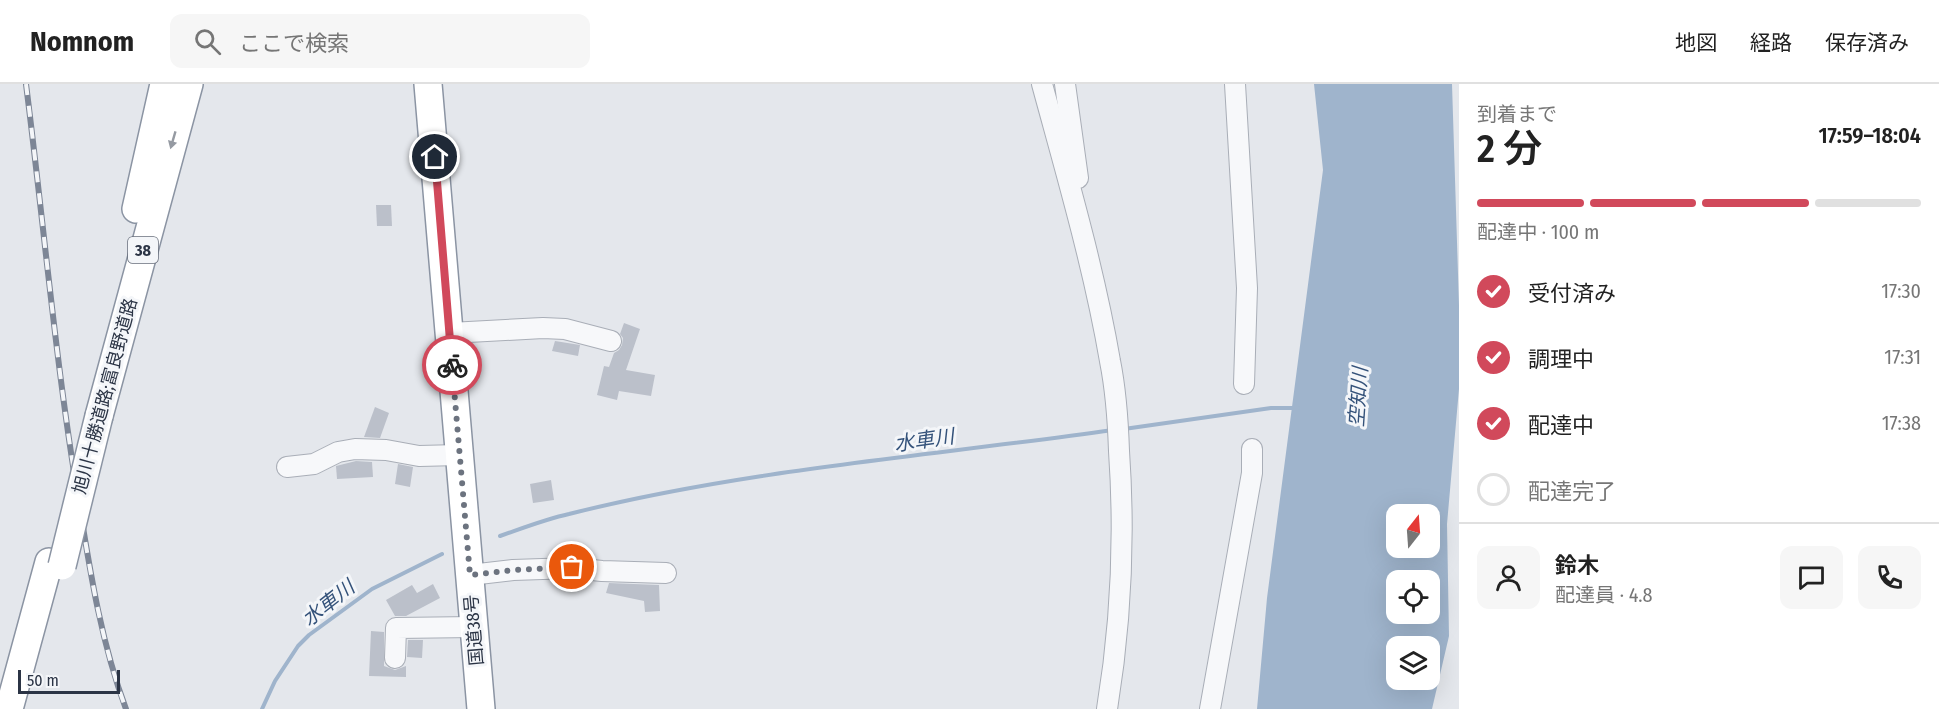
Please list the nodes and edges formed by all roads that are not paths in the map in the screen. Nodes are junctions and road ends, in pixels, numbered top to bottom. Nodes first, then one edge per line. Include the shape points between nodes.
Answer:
1 (164, 84) edge
2 (189, 84) edge
3 (428, 84) edge
4 (1042, 84) edge
5 (1065, 84) edge
6 (1235, 84) edge
7 (1071, 190) junction
8 (450, 333) junction
9 (611, 341) dead end
10 (1244, 384) dead end
11 (93, 414) junction
12 (1252, 449) dead end
13 (459, 455) junction
14 (287, 467) dead end
15 (55, 564) junction
16 (666, 573) dead end
17 (470, 575) junction
18 (474, 627) junction
19 (395, 658) dead end
20 (9, 709) edge
21 (24, 709) edge
22 (481, 709) edge
23 (1107, 709) edge
24 (1210, 709) edge

1 - 11 highway, 旭川十勝道路;富良野道路 / 38
2 -> 11 highway, 旭川十勝道路;富良野道路 / 38
3 - 8 highway, 国道38号
4 - 7 street
5 - 7 street via 1078,173 1077,185
6 - 10 street via 1247,288
7 - 23 street via 1111,363 1117,410 1123,543
8 - 9 street via 554,328
8 - 13 highway, 国道38号
11 - 15 highway, 旭川十勝道路;富良野道路 / 38, bridge
12 - 24 street via 1252,473
13 - 14 street via 419,456 355,449 338,452 314,464
13 - 17 highway, 国道38号
15 - 20 highway, 旭川十勝道路;富良野道路 / 38
15 - 21 highway, 旭川十勝道路;富良野道路 / 38
16 - 17 street via 572,567
17 - 18 highway, 国道38号
18 - 19 street via 396,627
18 - 22 highway, 国道38号

